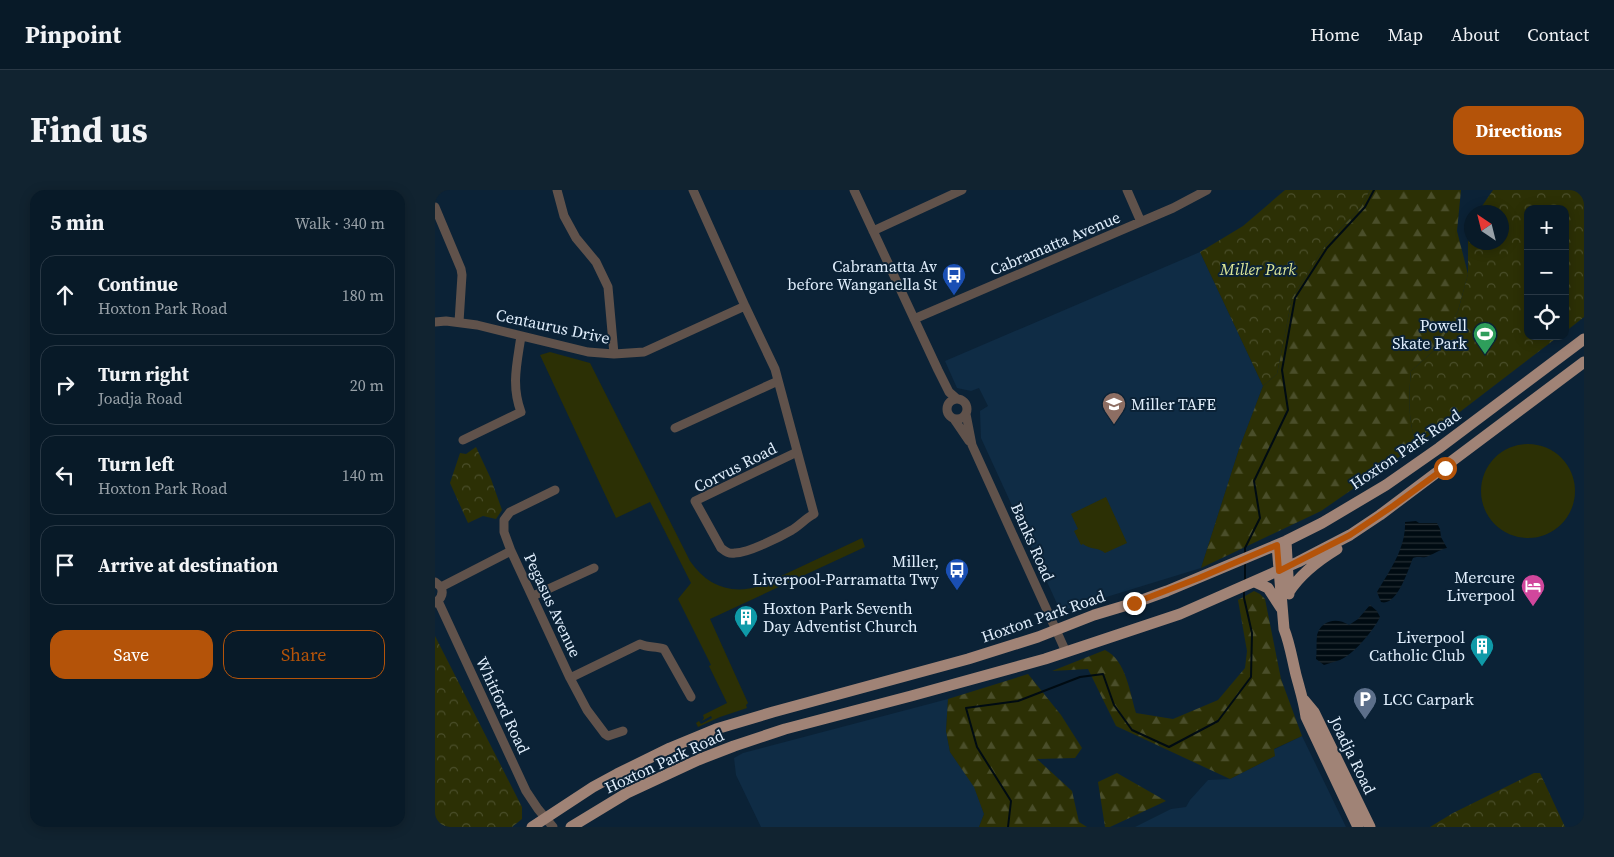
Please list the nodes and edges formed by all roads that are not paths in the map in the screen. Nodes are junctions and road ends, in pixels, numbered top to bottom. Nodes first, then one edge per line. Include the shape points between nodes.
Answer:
1 (557, 190) edge
2 (693, 190) edge
3 (854, 190) edge
4 (962, 190) edge
5 (1127, 190) edge
6 (1207, 190) edge
7 (435, 209) edge
8 (1141, 222) junction
9 (873, 230) junction
10 (745, 306) junction
11 (914, 319) junction
12 (435, 322) edge
13 (459, 322) junction
14 (521, 336) junction
15 (1584, 339) edge
16 (614, 354) junction
17 (1584, 362) edge
18 (778, 381) junction
19 (943, 381) junction
20 (957, 399) junction
21 (949, 403) junction
22 (966, 414) junction
23 (954, 419) junction
24 (675, 428) dead end
25 (463, 440) dead end
26 (972, 445) junction
27 (797, 452) junction
28 (555, 490) dead end
29 (1380, 516) junction
30 (1282, 543) junction
31 (511, 551) junction
32 (594, 568) dead end
33 (1283, 569) junction
34 (1258, 582) junction
35 (437, 583) edge
36 (1289, 592) junction
37 (533, 596) junction
38 (437, 602) edge
39 (1282, 609) junction
40 (1057, 630) junction
41 (1289, 640) junction
42 (1065, 652) junction
43 (570, 678) junction
44 (691, 697) dead end
45 (1304, 700) junction
46 (623, 731) dead end
47 (549, 823) edge
48 (533, 827) edge
49 (571, 827) edge
50 (1358, 827) edge
51 (1370, 827) edge

1 - 16 street via 564,216 608,287
2 - 10 street, Corvus Road
3 - 9 street
4 - 9 street
5 - 8 street
6 - 8 street, Cabramatta Avenue
7 - 13 street via 461,269
8 - 11 street, Cabramatta Avenue
9 - 11 street
10 - 16 street, Centaurus Drive via 644,352
10 - 18 street, Corvus Road
11 - 19 street
12 - 13 street, Centaurus Drive
13 - 14 street, Centaurus Drive
14 - 16 street, Centaurus Drive via 588,352
14 - 25 street via 515,376 515,397 521,412
15 - 30 main road, Hoxton Park Road via 1386,485
17 - 29 main road, Hoxton Park Road
18 - 24 street
18 - 27 street, Corvus Road
19 - 20 street
19 - 21 street
20 - 21 street
20 - 22 street via 965,403 968,408
21 - 23 street via 947,412
22 - 23 street
22 - 26 street, Banks Road
23 - 26 street, Banks Road
26 - 40 street, Banks Road
27 - 27 street, Corvus Road via 695,501 715,542 727,553 745,551 794,529 814,514
28 - 31 street, Pegasus Avenue via 506,516 503,526
29 - 33 main road, Hoxton Park Road
29 - 36 main road via 1307,570
30 - 33 main road, Joadja Road
30 - 40 main road, Hoxton Park Road via 1142,600
31 - 35 street
31 - 37 street, Pegasus Avenue
32 - 37 street
33 - 34 main road, Hoxton Park Road
33 - 36 main road, Joadja Road
33 - 39 main road, Joadja Road
34 - 39 main road via 1268,588
34 - 42 main road, Hoxton Park Road via 1180,614
35 - 38 street via 442,594
36 - 41 main road, Joadja Road
37 - 43 street, Pegasus Avenue
38 - 47 street, Whitford Road via 527,791
39 - 41 main road, Joadja Road
40 - 42 street, Banks Road
40 - 47 main road, Hoxton Park Road via 968,659 717,729 617,774
41 - 45 main road, Joadja Road
42 - 49 main road, Hoxton Park Road via 734,746 627,793
43 - 44 street via 640,644 664,649
43 - 46 street, Pegasus Avenue via 587,710 605,734 609,736
45 - 50 main road, Joadja Road via 1306,717
45 - 51 main road, Joadja Road via 1314,712
47 - 48 main road, Hoxton Park Road

